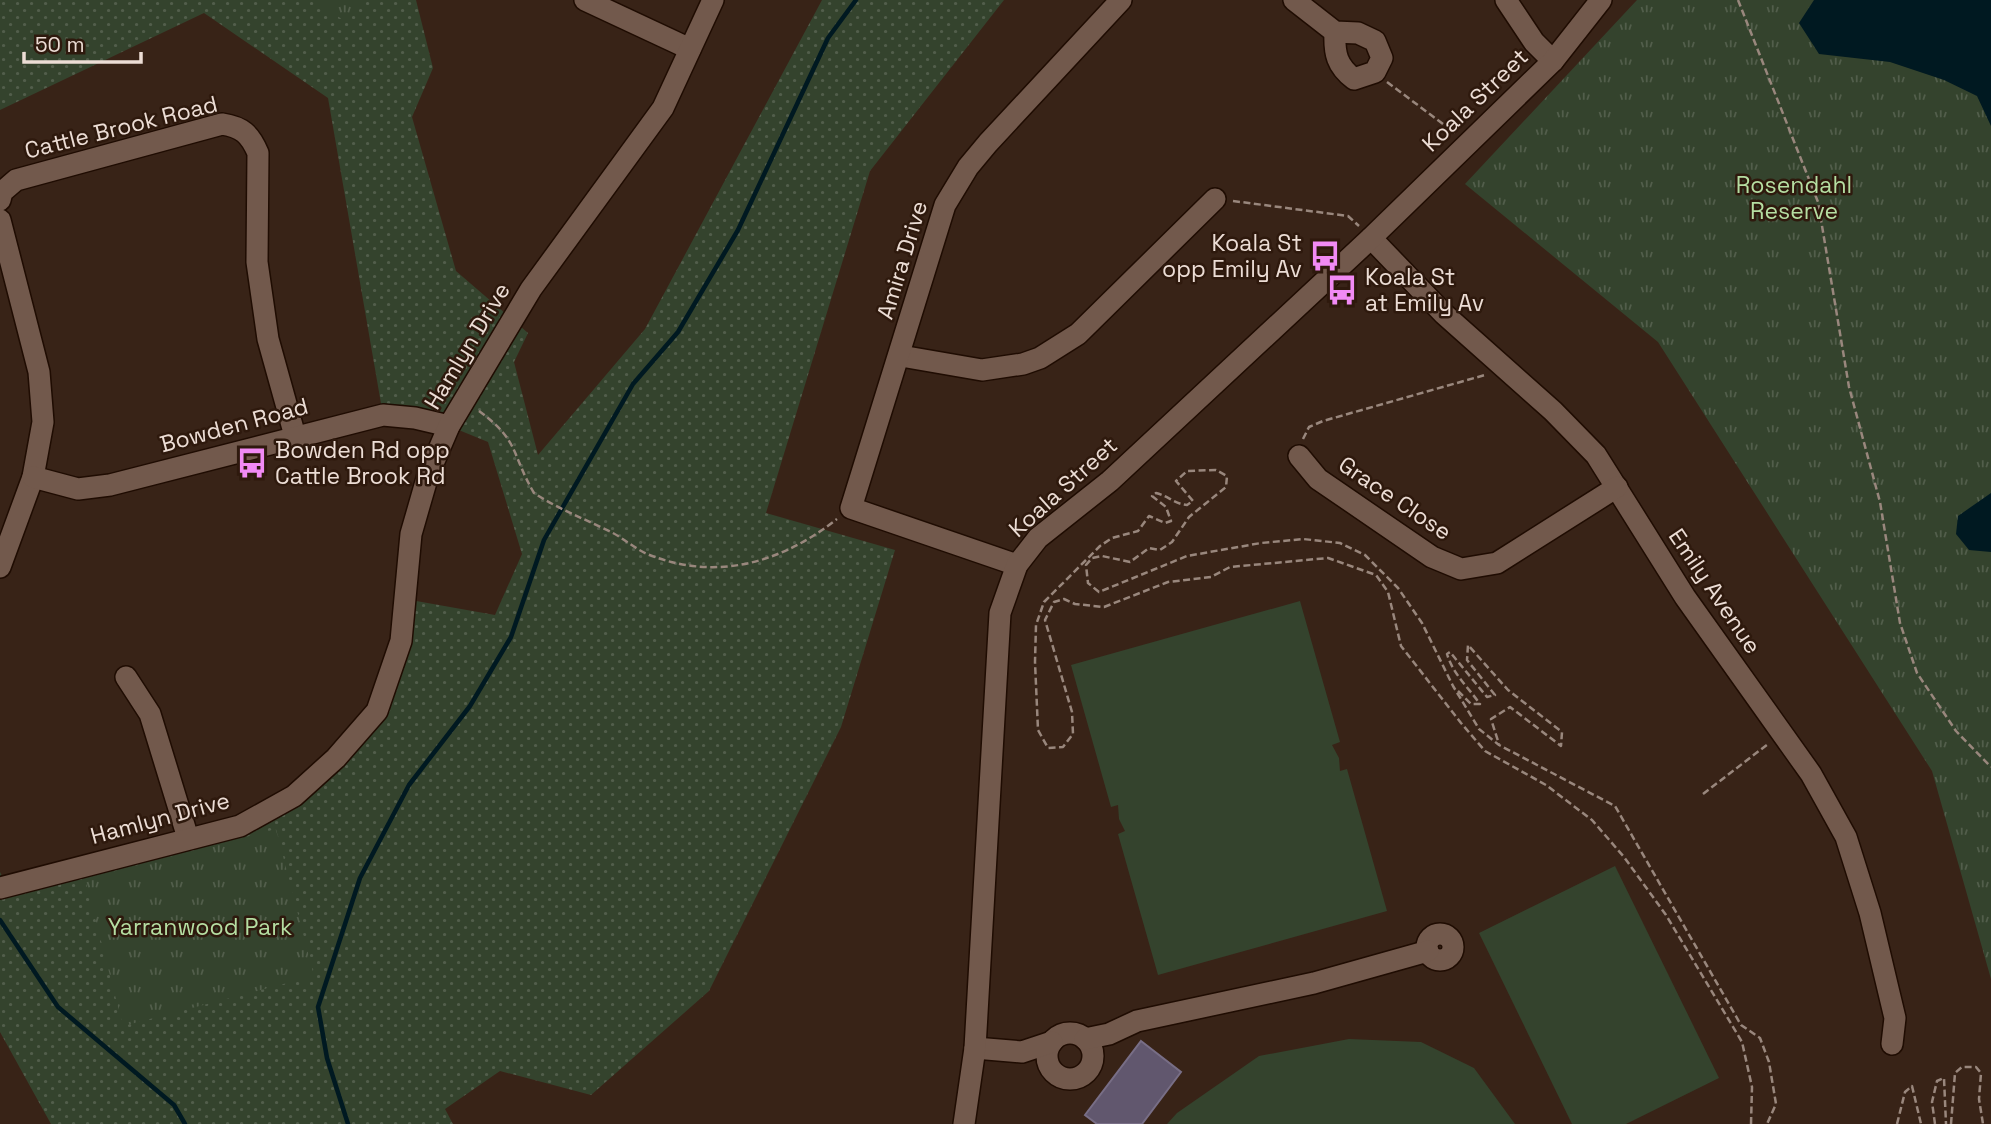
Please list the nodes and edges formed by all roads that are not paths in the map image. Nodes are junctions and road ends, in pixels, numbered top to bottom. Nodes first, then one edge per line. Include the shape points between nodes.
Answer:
1 (586, 0) edge
2 (713, 0) edge
3 (1121, 0) edge
4 (1294, 0) edge
5 (1506, 0) edge
6 (1601, 0) edge
7 (1335, 32) junction
8 (690, 49) junction
9 (1553, 61) junction
10 (1215, 199) road end
11 (0, 200) edge
12 (0, 220) edge
13 (1371, 238) junction
14 (901, 356) junction
15 (449, 426) junction
16 (295, 436) junction
17 (1299, 456) road end
18 (33, 477) junction
19 (1617, 488) junction
20 (1017, 565) junction
21 (0, 567) edge
22 (126, 677) dead end
23 (188, 838) junction
24 (0, 888) edge
25 (1427, 951) dead end
26 (1052, 1042) junction
27 (1892, 1044) dead end
28 (975, 1048) junction
29 (1089, 1049) junction
30 (1022, 1052) junction
31 (1051, 1069) junction
32 (964, 1124) edge

1 - 8 street
2 - 8 street, Hamlyn Drive
3 - 14 street, Amira Drive via 988,143 957,184 933,240
4 - 7 street
5 - 9 street, Koala Street
6 - 9 street, Koala Street
7 - 7 street via 1358,33 1375,41 1382,58 1375,72 1354,79 1341,69 1334,50
8 - 15 street, Hamlyn Drive via 663,108 531,289
9 - 13 street, Koala Street
10 - 14 street via 1078,334 1040,358 982,370
11 - 16 street, Cattle Brook Road via 16,180 222,124 237,126 251,136 258,153 257,262 268,339
12 - 18 street via 39,372 43,422
13 - 19 street, Emily Avenue via 1444,314 1575,432
13 - 20 street, Koala Street via 1110,481 1038,538
14 - 20 street, Amira Drive via 851,508
15 - 16 street, Bowden Road via 383,415
15 - 23 street, Hamlyn Drive via 428,475 411,534 401,641 377,711 336,758 294,796 240,826
16 - 18 street, Bowden Road via 110,485 78,489
17 - 19 street, Grace Close via 1318,479 1432,557 1461,569 1497,563
18 - 21 street
19 - 27 street, Emily Avenue via 1685,597 1833,809 1846,837 1892,999
20 - 28 street, Koala Street via 1003,599 997,655
22 - 23 street via 150,714
23 - 24 street, Hamlyn Drive
25 - 29 street via 1314,983 1137,1021
26 - 29 street via 1071,1033
26 - 30 street
26 - 31 street via 1046,1056
28 - 30 street
28 - 32 street, Koala Street
29 - 31 street via 1087,1071 1076,1079 1061,1078
30 - 31 street

